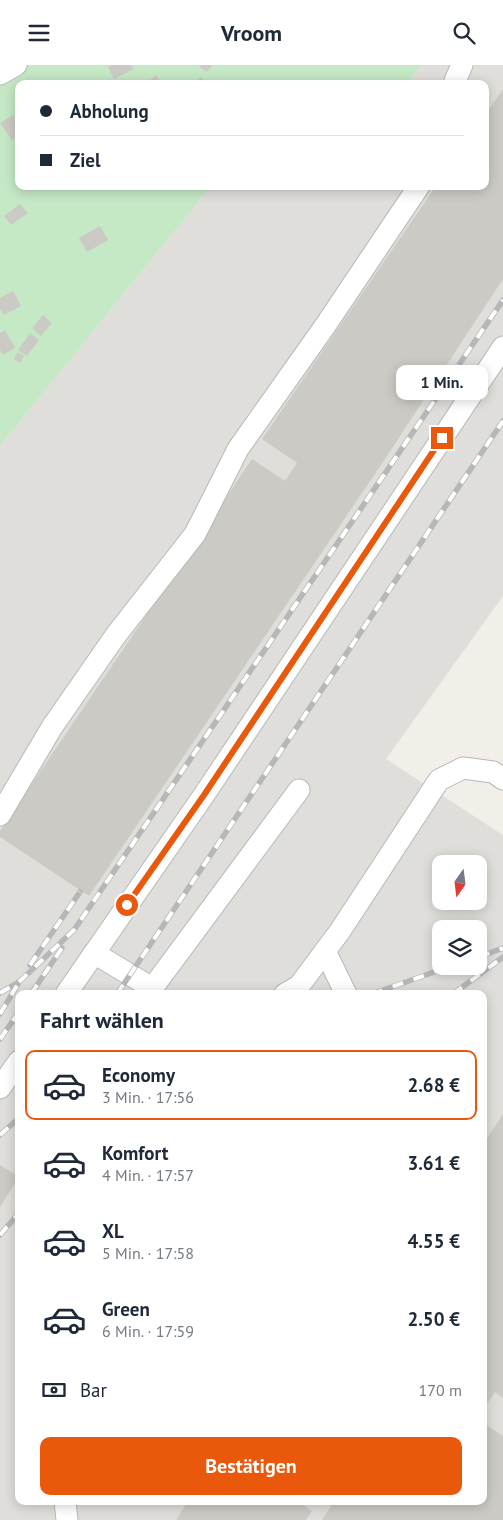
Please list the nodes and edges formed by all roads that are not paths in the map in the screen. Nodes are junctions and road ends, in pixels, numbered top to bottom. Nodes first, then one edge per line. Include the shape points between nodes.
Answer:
1 (16, 65) edge
2 (462, 65) edge
3 (0, 75) edge
4 (456, 80) edge
5 (416, 190) edge
6 (503, 347) edge
7 (503, 779) edge
8 (299, 791) dead end
9 (0, 815) edge
10 (325, 951) junction
11 (94, 953) junction
12 (69, 990) edge
13 (149, 990) edge
14 (151, 990) edge
15 (292, 990) edge
16 (344, 990) edge
17 (15, 1067) edge
18 (1, 1086) edge
19 (66, 1505) edge
20 (67, 1520) edge

1 - 3 street
2 - 4 street
5 - 9 street via 238,449 194,533 116,635 52,727
6 - 11 street via 204,795
7 - 10 street via 493,772 464,768 439,780
8 - 14 street
10 - 15 street via 299,986
10 - 16 street
11 - 12 street
11 - 13 street
17 - 18 street
19 - 20 street

